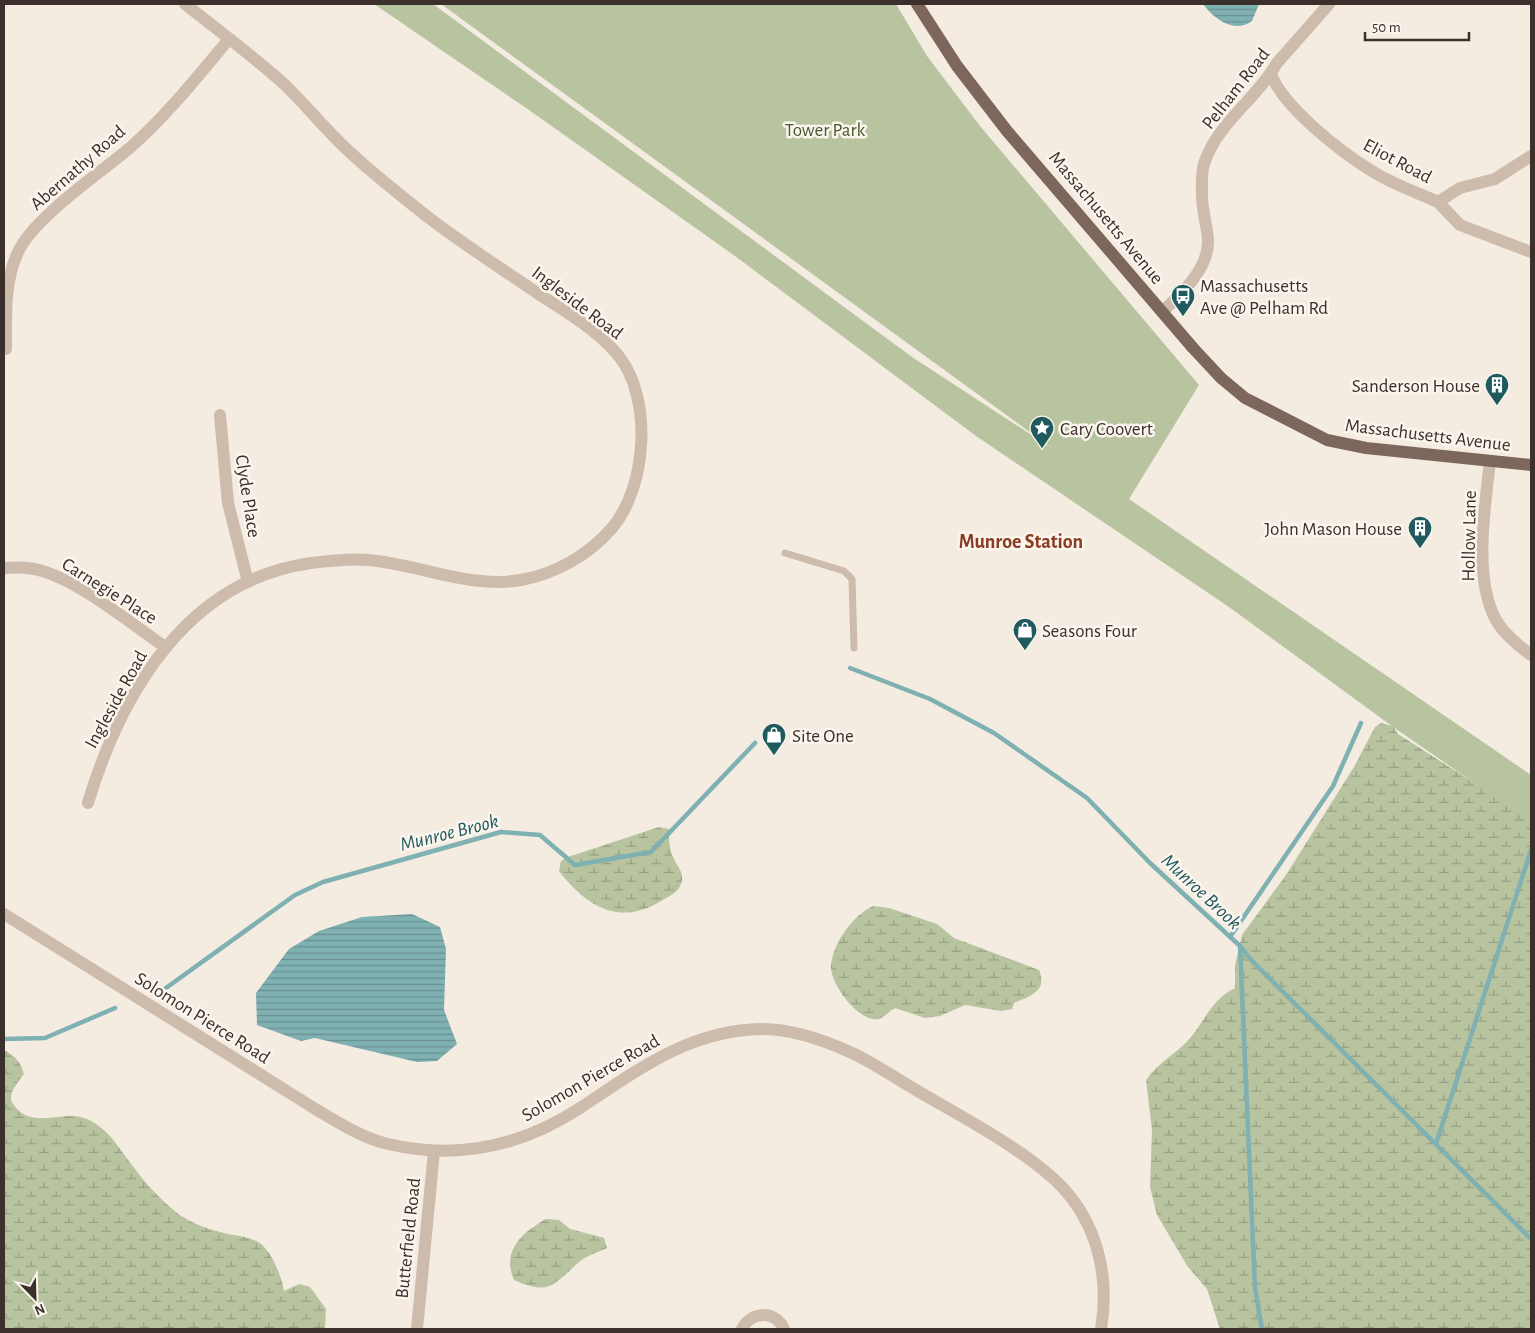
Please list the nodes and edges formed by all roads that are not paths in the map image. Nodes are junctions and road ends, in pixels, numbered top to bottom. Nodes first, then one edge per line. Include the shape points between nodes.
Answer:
1 (185, 4) edge
2 (917, 4) edge
3 (1329, 4) edge
4 (229, 39) junction
5 (1271, 74) junction
6 (1531, 156) edge
7 (1438, 202) junction
8 (1531, 252) edge
9 (1162, 312) junction
10 (6, 349) dead end
11 (220, 415) dead end
12 (1490, 461) junction
13 (1531, 465) edge
14 (785, 553) dead end
15 (4, 568) edge
16 (248, 582) junction
17 (165, 647) junction
18 (854, 648) dead end
19 (1531, 655) edge
20 (88, 802) dead end
21 (4, 914) edge
22 (434, 1151) junction
23 (416, 1329) edge
24 (742, 1329) edge
25 (784, 1329) edge
26 (1101, 1329) edge

1 - 4 street, Ingleside Road
2 - 9 main road, Massachusetts Avenue via 957,66 1007,131
3 - 5 street, Pelham Road
4 - 10 street, Abernathy Road via 172,108 29,236 19,250 7,290
4 - 16 street, Ingleside Road via 284,84 351,154 425,214 604,341 620,357 631,376 641,419 634,486 624,509 598,542 560,568 522,580 479,582 366,559 289,566
5 - 7 street, Eliot Road via 1289,103 1341,149 1373,172
5 - 9 street, Pelham Road via 1228,122 1203,165 1202,212 1208,241 1200,268 1189,286
6 - 7 street, Eliot Road via 1495,179 1460,188
7 - 8 street via 1460,225
9 - 12 main road, Massachusetts Avenue via 1230,387 1296,426 1327,440 1366,448
11 - 16 street, Clyde Place via 228,503
12 - 13 main road, Massachusetts Avenue
12 - 19 street, Hollow Lane via 1483,554 1486,592 1496,621
14 - 18 lane via 844,571 852,579
15 - 17 street, Carnegie Place via 27,568 54,575
16 - 17 street, Ingleside Road via 203,610
17 - 20 street, Ingleside Road via 142,680 119,723
21 - 22 street, Solomon Pierce Road via 351,1130 387,1144
22 - 23 street, Butterfield Road
22 - 26 street, Solomon Pierce Road via 490,1147 527,1136 579,1109 671,1050 696,1041 730,1032 764,1029 817,1040 853,1053 982,1130 1046,1172 1069,1195 1090,1228 1102,1265 1105,1305
24 - 25 street via 752,1318 765,1315 777,1320

